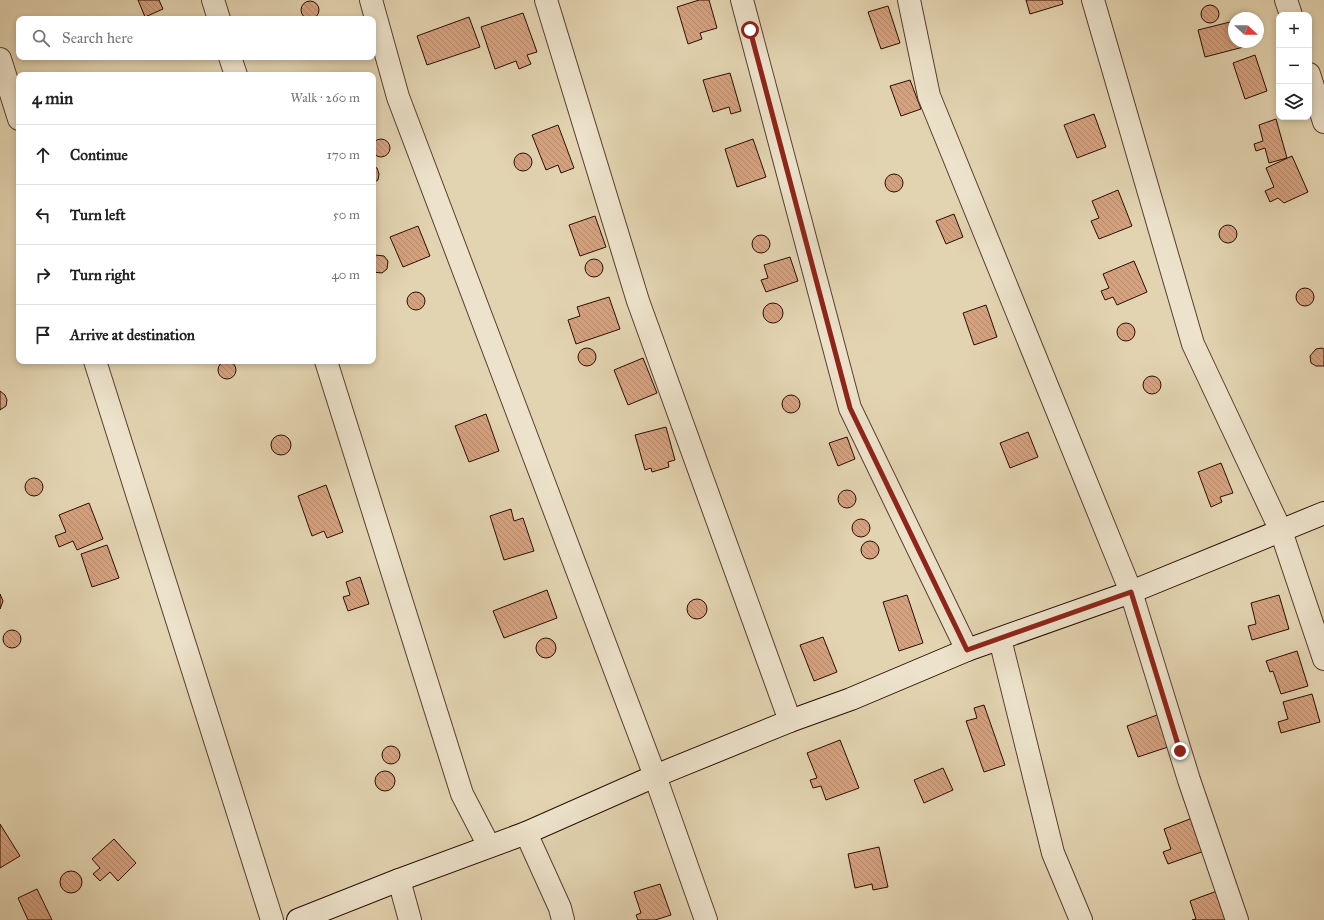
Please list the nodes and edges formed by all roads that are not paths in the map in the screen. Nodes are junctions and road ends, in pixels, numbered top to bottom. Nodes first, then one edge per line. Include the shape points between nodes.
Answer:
1 (213, 0) edge
2 (371, 0) edge
3 (546, 0) edge
4 (742, 0) edge
5 (909, 0) edge
6 (1094, 0) edge
7 (1286, 0) edge
8 (1290, 12) edge
9 (217, 16) edge
10 (375, 16) edge
11 (376, 18) edge
12 (0, 59) edge
13 (231, 60) edge
14 (235, 72) edge
15 (1312, 84) edge
16 (16, 110) edge
17 (1324, 122) edge
18 (96, 364) edge
19 (327, 364) edge
20 (1324, 513) edge
21 (1281, 531) junction
22 (1131, 592) junction
23 (1000, 639) junction
24 (967, 650) junction
25 (1324, 659) edge
26 (790, 721) junction
27 (654, 776) junction
28 (526, 833) junction
29 (489, 846) junction
30 (399, 880) junction
31 (272, 920) edge
32 (298, 920) edge
33 (410, 920) edge
34 (563, 920) edge
35 (706, 920) edge
36 (1081, 920) edge
37 (1237, 920) edge

1 - 9 street
2 - 10 street
3 - 26 street via 638,301
4 - 24 street via 850,408
5 - 22 street via 929,96
6 - 21 street via 1193,344
7 - 8 street
11 - 27 street via 398,97
12 - 16 street
13 - 14 street
15 - 17 street
18 - 31 street
19 - 29 street via 462,794
20 - 21 street
21 - 22 street
21 - 25 street
22 - 23 street
22 - 37 street via 1189,780
23 - 24 street
23 - 36 street via 1053,853
24 - 26 street via 851,699
26 - 27 street
27 - 28 street
27 - 35 street
28 - 29 street
28 - 34 street
29 - 30 street
30 - 32 street
30 - 33 street

